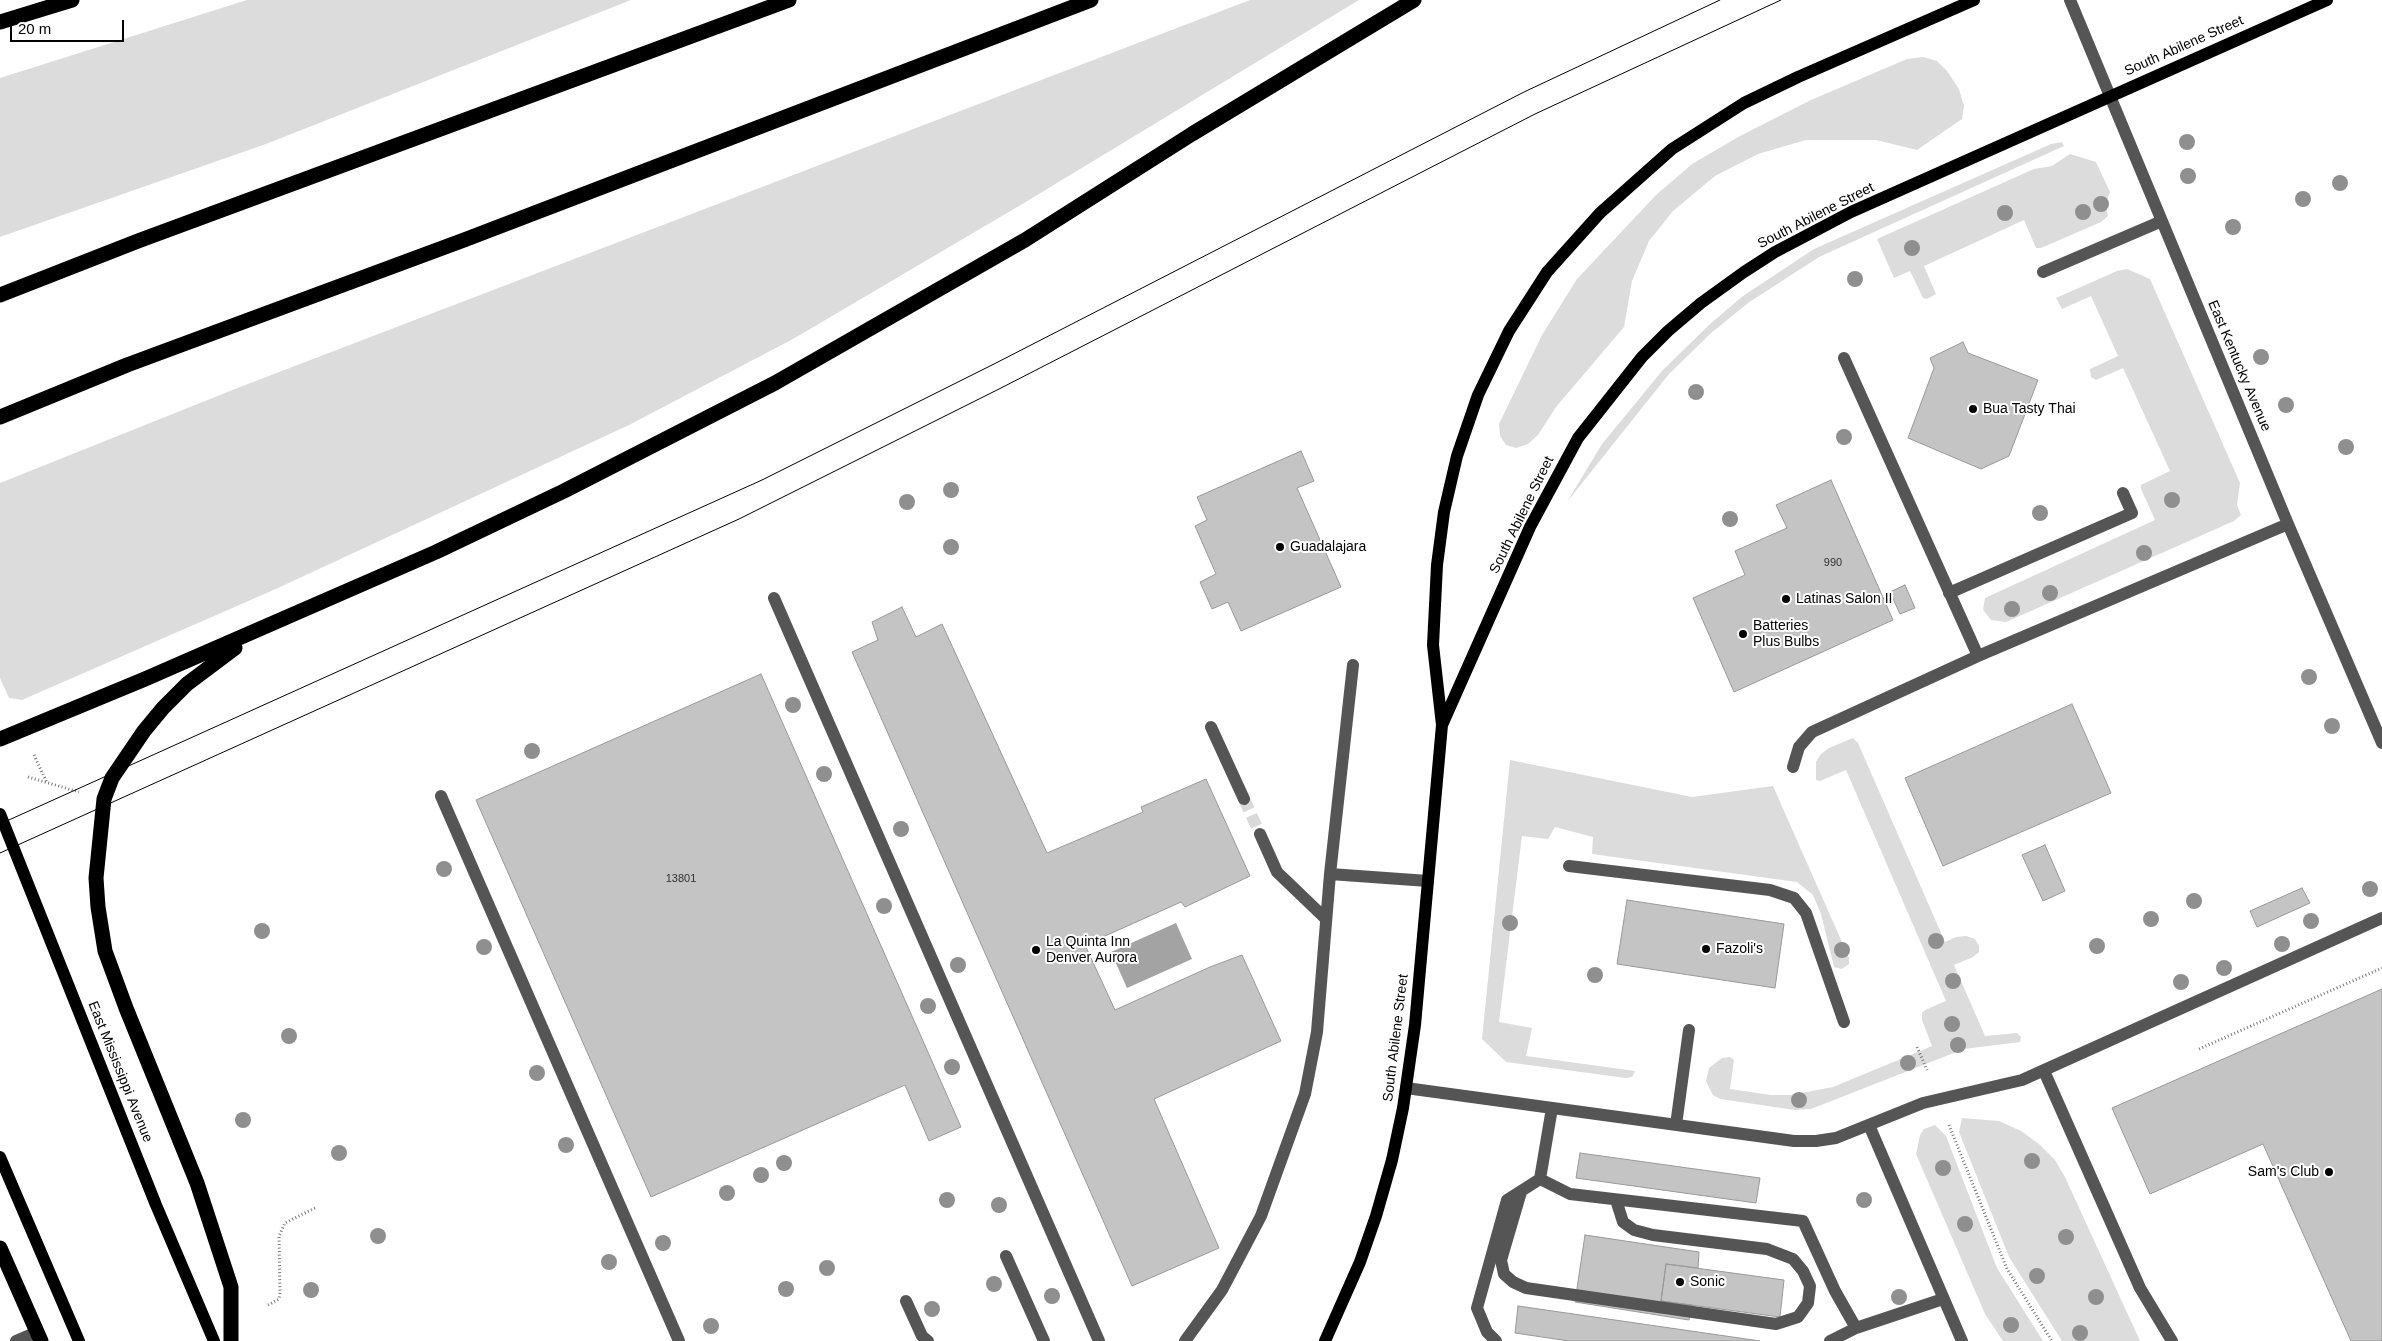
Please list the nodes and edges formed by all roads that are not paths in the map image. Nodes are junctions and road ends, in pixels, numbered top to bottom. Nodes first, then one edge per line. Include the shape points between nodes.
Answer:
1 (72, 0) edge
2 (790, 0) edge
3 (1091, 0) edge
4 (1414, 0) edge
5 (1974, 0) edge
6 (2070, 0) edge
7 (2327, 0) edge
8 (0, 22) edge
9 (2110, 96) junction
10 (2162, 220) junction
11 (2043, 272) dead end
12 (0, 295) edge
13 (1844, 358) dead end
14 (0, 417) edge
15 (2123, 493) dead end
16 (2288, 524) junction
17 (1949, 593) junction
18 (774, 598) dead end
19 (288, 616) junction
20 (1978, 656) junction
21 (1353, 665) dead end
22 (1442, 725) junction
23 (1211, 727) dead end
24 (0, 739) edge
25 (2382, 743) edge
26 (1793, 768) dead end
27 (441, 796) dead end
28 (1244, 799) tunnel mouth
29 (0, 814) edge
30 (1260, 834) tunnel mouth
31 (1569, 866) dead end
32 (1330, 874) junction
33 (1428, 881) junction
34 (2382, 918) edge
35 (1326, 919) junction
36 (1844, 1022) dead end
37 (1689, 1030) dead end
38 (2044, 1071) junction
39 (1406, 1088) junction
40 (1552, 1108) junction
41 (1676, 1125) junction
42 (1868, 1125) junction
43 (0, 1158) edge
44 (1540, 1179) junction
45 (1521, 1192) junction
46 (1616, 1200) junction
47 (0, 1248) edge
48 (1006, 1256) dead end
49 (1943, 1300) junction
50 (906, 1301) dead end
51 (1856, 1328) junction
52 (39, 1336) edge
53 (16, 1341) edge
54 (79, 1341) edge
55 (214, 1341) edge
56 (231, 1341) edge
57 (679, 1341) edge
58 (928, 1341) edge
59 (1044, 1341) edge
60 (1099, 1341) edge
61 (1185, 1341) edge
62 (1325, 1341) edge
63 (1496, 1341) edge
64 (1830, 1341) edge
65 (1962, 1341) edge
66 (2172, 1341) edge

1 - 8 highway
2 - 12 highway via 138,240
3 - 14 highway via 483,233 127,365
4 - 19 highway via 1192,134 1025,240 775,383 436,552
5 - 22 main road, South Abilene Street via 1798,77 1744,103 1692,135 1630,184 1547,272 1509,331 1478,394 1457,456 1444,512 1433,605 1433,645
6 - 9 street, East Kentucky Avenue
7 - 9 main road, South Abilene Street
9 - 10 street, East Kentucky Avenue
9 - 22 main road, South Abilene Street via 1814,230 1744,272 1668,331 1642,357 1578,438 1530,527
10 - 11 street
10 - 16 street, East Kentucky Avenue
13 - 17 street
15 - 17 street via 2132,513
16 - 20 street
16 - 25 street, East Kentucky Avenue
17 - 20 street
18 - 60 street
19 - 24 highway
19 - 56 highway via 225,653 187,684 144,731 112,778 104,799 96,878 105,951 197,1183 231,1287
20 - 26 street via 1812,732 1799,747
21 - 32 street
22 - 33 main road, South Abilene Street
23 - 28 street
27 - 57 street
29 - 55 main road, East Mississippi Avenue
30 - 35 street via 1277,872
31 - 36 street via 1770,890 1794,898 1806,913
32 - 33 street
32 - 35 street
33 - 39 main road, South Abilene Street
34 - 38 street
35 - 61 street via 1316,1032 1305,1094 1261,1216 1222,1290
37 - 41 street
38 - 42 street via 1996,1087 1923,1103
38 - 66 street via 2140,1288
39 - 40 street
39 - 62 main road, South Abilene Street via 1392,1160 1376,1216 1360,1262
40 - 41 street
40 - 44 street
41 - 42 street via 1816,1142
42 - 49 street
43 - 54 main road
44 - 45 street
44 - 46 street via 1570,1194
45 - 46 street via 1501,1260 1504,1274 1526,1288 1776,1324 1798,1316 1808,1303 1810,1286 1804,1270 1794,1259 1767,1249 1634,1230 1623,1222
45 - 63 street via 1507,1200 1476,1308 1487,1332
46 - 51 street via 1803,1220 1835,1291
47 - 52 highway
48 - 59 street
49 - 51 street
49 - 65 street
50 - 58 street via 922,1336
51 - 64 street
52 - 53 street

